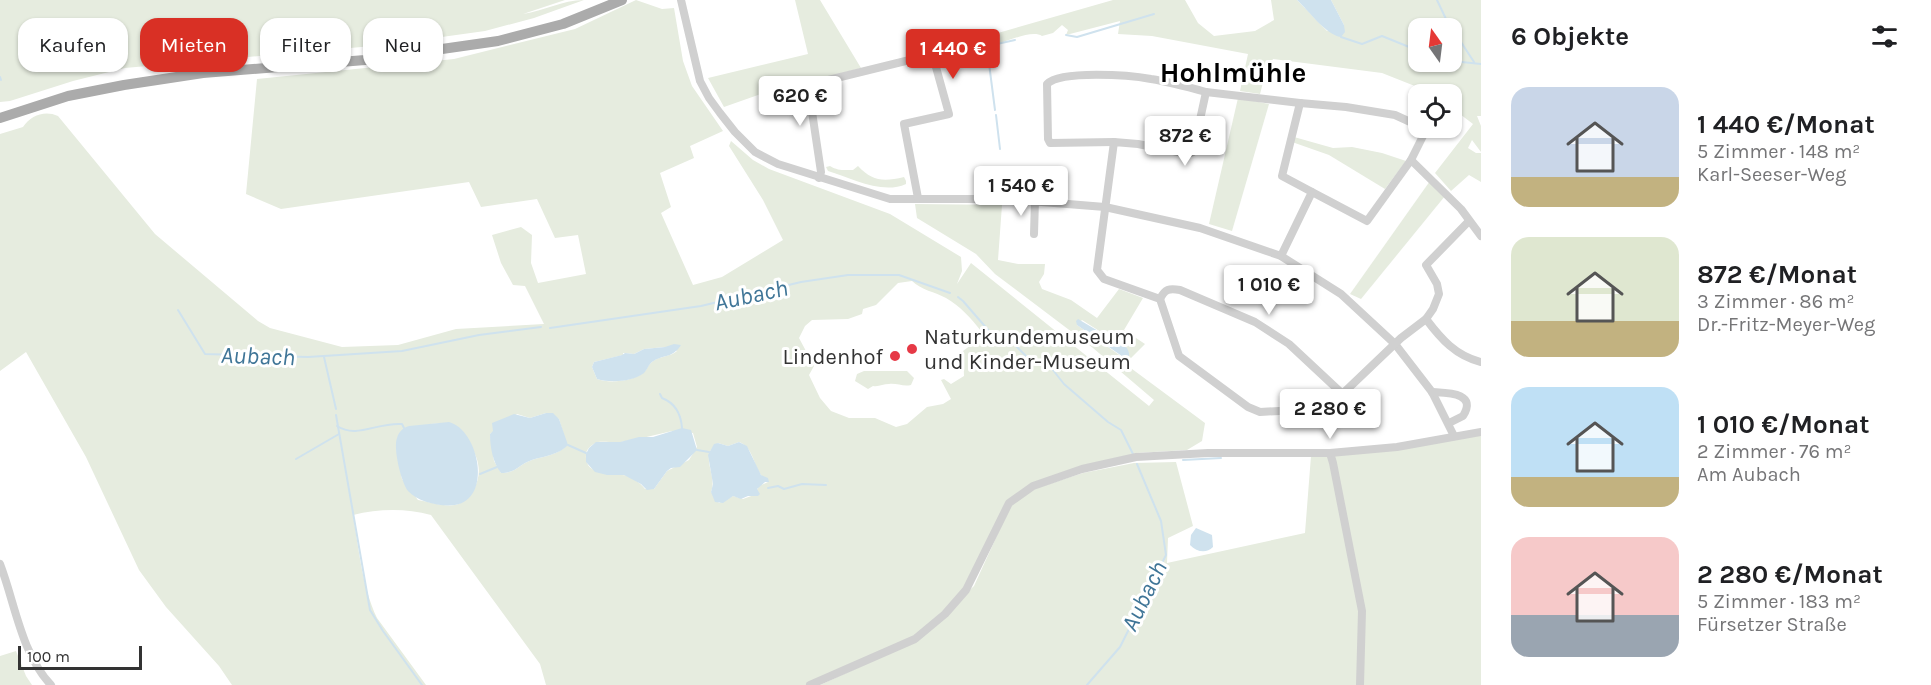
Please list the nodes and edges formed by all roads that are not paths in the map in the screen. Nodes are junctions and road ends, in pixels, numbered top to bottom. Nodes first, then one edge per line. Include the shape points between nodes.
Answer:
1 (622, 0) edge
2 (681, 0) edge
3 (1206, 92) junction
4 (1300, 104) junction
5 (0, 117) edge
6 (1408, 120) edge
7 (1423, 138) edge
8 (1114, 142) junction
9 (1411, 160) junction
10 (819, 178) junction
11 (1312, 192) junction
12 (918, 198) junction
13 (1035, 200) junction
14 (1105, 207) junction
15 (1469, 221) junction
16 (1034, 234) dead end
17 (1481, 236) edge
18 (1281, 256) junction
19 (1160, 299) junction
20 (1426, 319) junction
21 (1395, 344) junction
22 (1481, 362) edge
23 (1432, 392) junction
24 (1342, 393) junction
25 (1364, 414) dead end
26 (1449, 423) junction
27 (1481, 432) edge
28 (1454, 436) junction
29 (1330, 453) junction
30 (0, 564) edge
31 (51, 685) edge
32 (810, 685) edge
33 (1360, 685) edge

1 - 5 main road via 563,24 498,41 365,60 203,73 68,96
2 - 10 street via 700,81 735,132 755,152
3 - 4 street
3 - 8 street via 1193,152
3 - 8 street via 1121,75 1053,78 1047,84 1050,142
4 - 6 street via 1395,114
4 - 11 street via 1282,176
7 - 9 street
8 - 14 street
9 - 11 street via 1367,220
9 - 15 street
10 - 12 street via 890,199
10 - 12 street via 808,85 930,55 949,114 904,124
11 - 18 street
12 - 13 street
13 - 14 street
13 - 16 street
14 - 18 street via 1200,228
14 - 19 street via 1099,275
15 - 17 street
15 - 20 street via 1426,265 1439,294
18 - 21 street via 1341,294
19 - 24 street via 1164,291 1180,290 1255,322 1289,344
19 - 24 street via 1179,357 1248,407 1260,412 1317,409 1326,407
20 - 21 street
20 - 22 street via 1456,352
21 - 23 street
21 - 24 street
23 - 26 street
23 - 26 street via 1456,393 1466,402 1463,416
24 - 25 street
26 - 28 street
27 - 28 street
28 - 29 street via 1397,447
29 - 32 street via 1136,457 1082,469 1033,486 1009,502 966,590 945,614 915,639
29 - 33 street via 1362,611
30 - 31 street via 33,659

